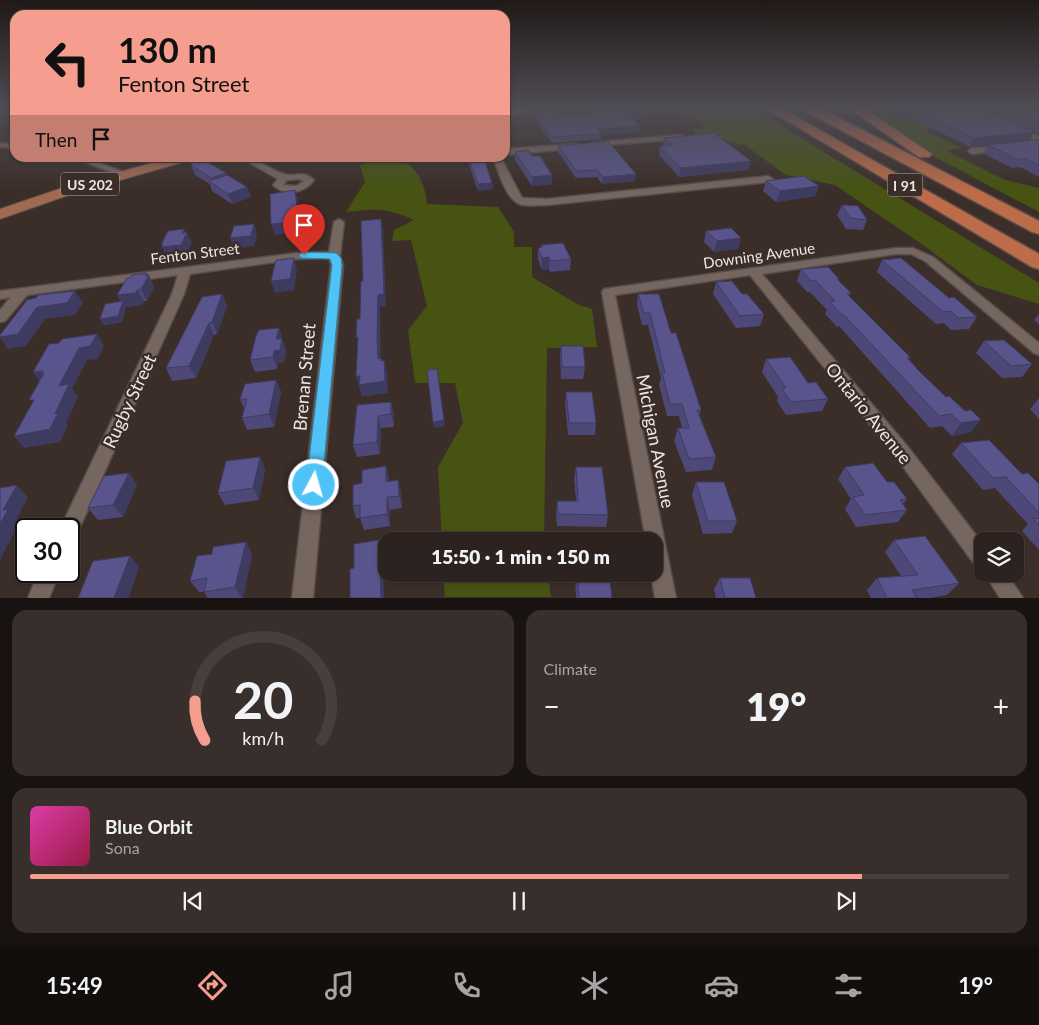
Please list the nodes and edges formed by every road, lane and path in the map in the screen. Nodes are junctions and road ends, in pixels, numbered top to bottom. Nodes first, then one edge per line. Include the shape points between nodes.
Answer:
1 (818, 135) edge
2 (861, 135) edge
3 (895, 135) edge
4 (692, 136) edge
5 (1039, 143) edge
6 (1029, 144) edge
7 (1010, 147) edge
8 (972, 151) dead end
9 (510, 152) edge
10 (90, 162) edge
11 (168, 162) edge
12 (253, 162) edge
13 (499, 162) edge
14 (125, 174) junction
15 (284, 178) dead end
16 (768, 179) edge
17 (0, 214) edge
18 (1016, 216) junction
19 (339, 222) dead end
20 (1039, 228) edge
21 (334, 256) junction
22 (1039, 263) edge
23 (185, 271) junction
24 (753, 271) junction
25 (23, 292) junction
26 (608, 292) joint
27 (0, 295) edge
28 (0, 318) edge
29 (1039, 350) edge
30 (75, 518) edge
31 (974, 547) edge
32 (1000, 582) edge
33 (45, 583) edge
34 (38, 598) edge
35 (302, 598) edge
36 (666, 598) edge
37 (1012, 598) edge

1 - 22 highway, I 91
2 - 18 highway, I 91
3 - 18 highway
4 - 9 street
5 - 6 street
7 - 8 street
10 - 14 street
11 - 14 main road, US 202
12 - 15 street
13 - 16 street via 515,196 524,202
14 - 17 main road, US 202
18 - 20 highway, I 91
19 - 21 street, Brenan Street
21 - 23 street, Fenton Street via 311,255
21 - 35 street, Brenan Street via 337,265
23 - 25 street, Fenton Street
23 - 30 street, Rugby Street via 178,294
24 - 26 street, Downing Avenue
24 - 29 street, Downing Avenue via 914,251 947,271
24 - 31 street, Ontario Avenue via 902,452
25 - 27 street, Fenton Street
25 - 28 street
26 - 36 street, Michigan Avenue
32 - 37 street
33 - 34 street

